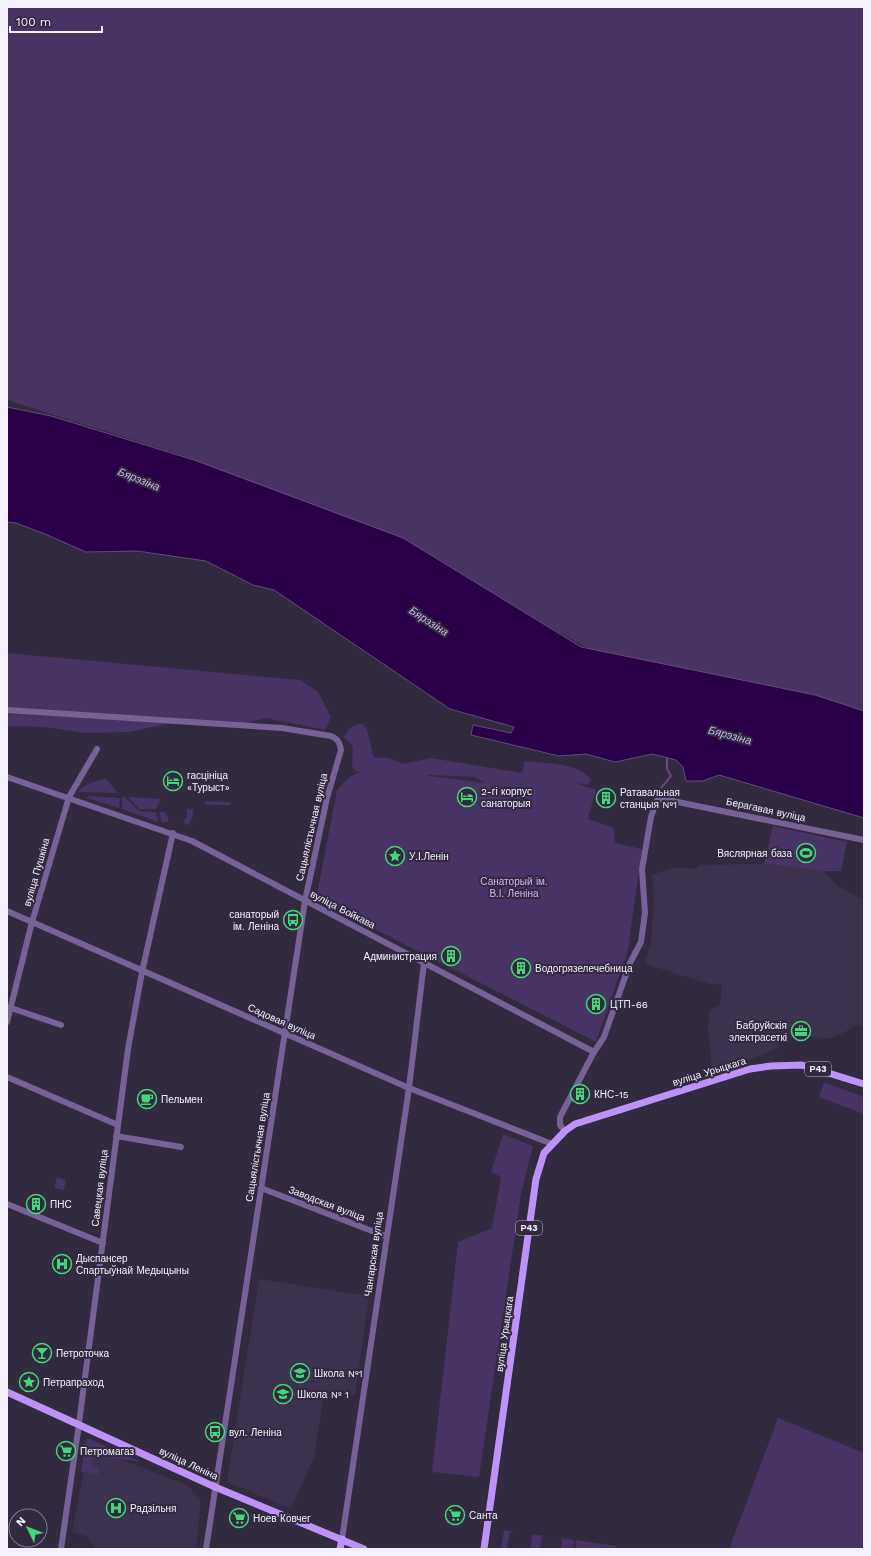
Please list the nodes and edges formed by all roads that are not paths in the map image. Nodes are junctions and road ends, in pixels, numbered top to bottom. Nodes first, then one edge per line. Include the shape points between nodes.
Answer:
1 (7, 710) edge
2 (97, 749) dead end
3 (7, 777) edge
4 (69, 797) junction
5 (173, 833) junction
6 (864, 840) edge
7 (305, 901) junction
8 (7, 911) edge
9 (32, 922) junction
10 (424, 963) junction
11 (142, 972) junction
12 (11, 1008) junction
13 (7, 1022) edge
14 (61, 1026) dead end
15 (285, 1033) junction
16 (594, 1052) junction
17 (7, 1077) edge
18 (864, 1084) edge
19 (409, 1088) junction
20 (118, 1125) junction
21 (565, 1131) junction
22 (116, 1136) junction
23 (552, 1144) junction
24 (181, 1147) dead end
25 (261, 1188) junction
26 (7, 1204) edge
27 (386, 1236) junction
28 (102, 1243) junction
29 (7, 1392) edge
30 (79, 1425) junction
31 (215, 1487) junction
32 (342, 1539) junction
33 (61, 1549) edge
34 (206, 1549) edge
35 (340, 1549) edge
36 (364, 1549) edge
37 (484, 1549) edge

1 - 7 street, Сацыялістычная вуліца via 282,728 337,738 341,750 327,798
2 - 4 street, вуліца Пушкіна
3 - 4 street, вуліца Войкава
4 - 5 street, вуліца Войкава
4 - 9 street, вуліца Пушкіна
5 - 7 street, вуліца Войкава via 205,847
5 - 11 street, Савецкая вуліца
6 - 16 street, Берагавая вуліца via 663,799 657,800 651,817 642,869 645,913 641,942 630,963 604,1037
7 - 10 street, вуліца Войкава
7 - 15 street, Сацыялістычная вуліца
8 - 9 street, Садовая вуліца
9 - 11 street, Садовая вуліца
9 - 12 street, вуліца Пушкіна
10 - 16 street, вуліца Войкава
10 - 19 street, Чангарская вуліца
11 - 15 street, Садовая вуліца
11 - 20 street, Савецкая вуліца
12 - 13 street, вуліца Пушкіна
12 - 14 street
15 - 19 street, Садовая вуліца
15 - 25 street, Сацыялістычная вуліца
16 - 21 street via 560,1117 560,1124
17 - 20 street
18 - 21 main road, вуліца Урыцкага / Р43 via 802,1065 750,1069 581,1122
19 - 23 street, Садовая вуліца
19 - 27 street, Чангарская вуліца
20 - 22 street, Савецкая вуліца
21 - 23 main road, вуліца Урыцкага / Р43
22 - 24 street
22 - 28 street, Савецкая вуліца
23 - 37 main road, вуліца Урыцкага / Р43 via 539,1163 536,1179
25 - 27 street, Заводская вуліца
25 - 31 street, Сацыялістычная вуліца
26 - 28 street
27 - 32 street, Чангарская вуліца
28 - 30 street, Савецкая вуліца
29 - 30 main road, вуліца Леніна
30 - 31 main road, вуліца Леніна
30 - 33 street, Савецкая вуліца
31 - 32 main road, вуліца Леніна
31 - 34 street, Сацыялістычная вуліца
32 - 35 main road, Чангарская вуліца
32 - 36 main road, вуліца Леніна

